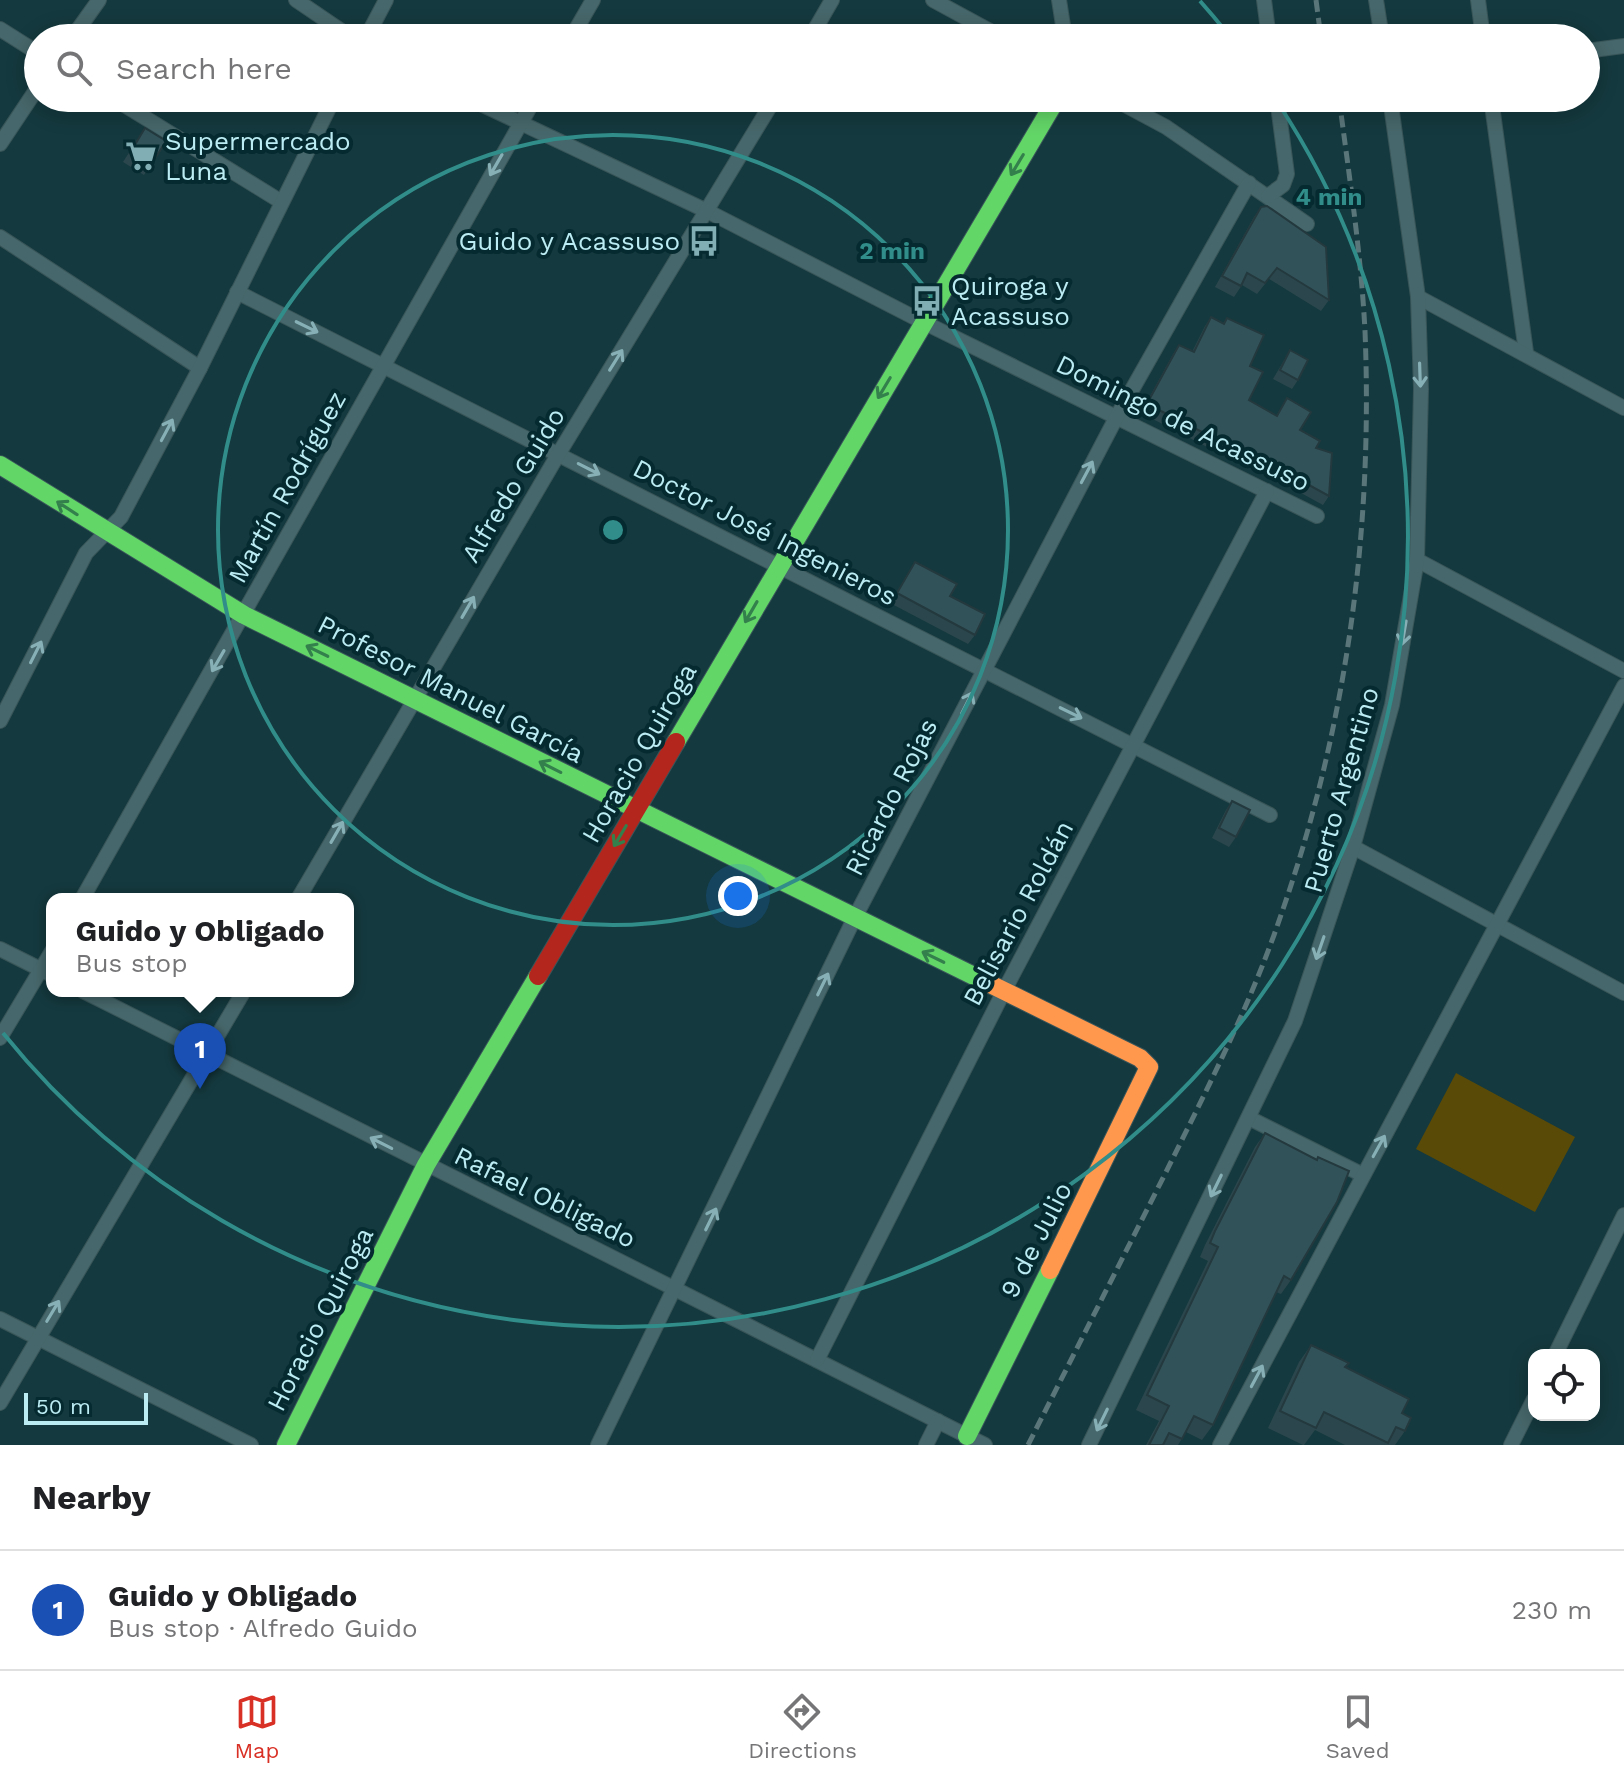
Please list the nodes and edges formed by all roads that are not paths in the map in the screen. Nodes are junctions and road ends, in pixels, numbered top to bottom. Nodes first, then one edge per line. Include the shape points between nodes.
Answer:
1 (99, 0) edge
2 (296, 0) edge
3 (386, 0) edge
4 (593, 0) edge
5 (832, 0) edge
6 (933, 0) edge
7 (1059, 0) edge
8 (1264, 0) edge
9 (1376, 0) edge
10 (1478, 0) edge
11 (82, 24) edge
12 (331, 24) edge
13 (373, 24) edge
14 (579, 24) edge
15 (818, 24) edge
16 (977, 24) edge
17 (1063, 24) edge
18 (1267, 24) edge
19 (1380, 24) edge
20 (1481, 24) edge
21 (0, 29) edge
22 (24, 44) edge
23 (1624, 46) edge
24 (1600, 49) edge
25 (24, 108) edge
26 (136, 112) edge
27 (327, 112) edge
28 (497, 112) edge
29 (527, 112) edge
30 (767, 112) edge
31 (1049, 112) edge
32 (1138, 112) edge
33 (1279, 112) edge
34 (1392, 112) edge
35 (1493, 112) edge
36 (520, 123) junction
37 (0, 144) edge
38 (1249, 183) junction
39 (1268, 196) junction
40 (280, 201) junction
41 (709, 212) junction
42 (1307, 224) dead end
43 (0, 237) edge
44 (237, 292) junction
45 (1418, 297) junction
46 (923, 322) junction
47 (1526, 352) junction
48 (381, 364) junction
49 (200, 368) junction
50 (1624, 408) edge
51 (1116, 418) junction
52 (559, 453) junction
53 (0, 465) edge
54 (1267, 491) junction
55 (1317, 516) dead end
56 (106, 533) junction
57 (1417, 560) junction
58 (779, 564) junction
59 (244, 615) junction
60 (984, 669) junction
61 (1624, 671) edge
62 (1624, 686) edge
63 (414, 699) junction
64 (0, 721) edge
65 (1133, 744) junction
66 (635, 811) junction
67 (1270, 815) dead end
68 (1353, 847) junction
69 (85, 893) edge
70 (301, 893) edge
71 (854, 919) junction
72 (1498, 927) junction
73 (0, 949) edge
74 (46, 972) edge
75 (46, 973) edge
76 (1004, 991) junction
77 (1624, 993) edge
78 (95, 997) edge
79 (240, 997) edge
80 (0, 1038) edge
81 (207, 1054) junction
82 (1149, 1067) joint
83 (1249, 1118) junction
84 (426, 1165) junction
85 (1363, 1175) junction
86 (1624, 1215) edge
87 (677, 1289) junction
88 (0, 1319) edge
89 (38, 1338) junction
90 (1558, 1349) edge
91 (817, 1360) junction
92 (0, 1403) edge
93 (1528, 1411) edge
94 (938, 1421) junction
95 (967, 1436) junction
96 (251, 1445) edge
97 (286, 1445) edge
98 (598, 1445) edge
99 (926, 1445) edge
100 (985, 1445) edge
101 (1089, 1445) edge
102 (1220, 1445) edge
103 (1511, 1445) edge

1 - 11 street
2 - 12 street
3 - 13 street
4 - 14 street
5 - 15 street
6 - 16 street
7 - 17 street
8 - 18 street
9 - 19 street
10 - 20 street
21 - 22 street
23 - 24 street
25 - 37 street
26 - 40 street
27 - 40 street
28 - 36 street, Domingo de Acassuso
29 - 36 street, Martín Rodríguez
30 - 41 street, Alfredo Guido
31 -> 46 street, Horacio Quiroga
32 - 38 street
33 - 39 street via 1287,174 1283,185
34 - 45 street, Puerto Argentino
35 - 47 street
36 - 41 street, Domingo de Acassuso
36 -> 48 street, Martín Rodríguez
38 - 39 street
38 - 51 street, Ricardo Rojas
39 - 42 street
40 - 44 street
41 - 46 street, Domingo de Acassuso
52 -> 41 street, Alfredo Guido
43 - 49 street
44 -> 48 street, Doctor José Ingenieros
44 - 49 street
45 - 47 street
45 -> 57 street, Puerto Argentino
46 - 51 street, Domingo de Acassuso
46 -> 58 street, Horacio Quiroga
47 - 50 street
48 - 52 street, Doctor José Ingenieros
48 - 59 street, Martín Rodríguez
56 -> 49 street via 121,517
51 - 54 street, Domingo de Acassuso
60 -> 51 street, Ricardo Rojas
52 -> 58 street, Doctor José Ingenieros
63 -> 52 street, Alfredo Guido
56 -> 53 street, Profesor Manuel García
54 - 55 street, Domingo de Acassuso
54 - 65 street, Belisario Roldán
56 - 59 street, Profesor Manuel García
64 -> 56 street via 86,553
57 - 61 street
57 -> 68 street, Puerto Argentino via 1392,705
58 - 60 street, Doctor José Ingenieros
58 -> 66 street, Horacio Quiroga
63 -> 59 street, Profesor Manuel García
59 -> 69 street, Martín Rodríguez
60 -> 65 street, Doctor José Ingenieros
71 -> 60 street, Ricardo Rojas
62 - 72 street
66 -> 63 street, Profesor Manuel García
70 -> 63 street, Alfredo Guido
65 - 67 street, Doctor José Ingenieros
65 - 76 street, Belisario Roldán
66 - 71 street, Profesor Manuel García
66 -> 84 street, Horacio Quiroga
68 - 72 street
68 -> 83 street, Puerto Argentino via 1295,1021
76 -> 71 street, Profesor Manuel García
87 -> 71 street, Ricardo Rojas
72 - 77 street
85 -> 72 street
73 - 74 street
75 - 80 street
76 - 82 street, Profesor Manuel García
76 - 91 street, Belisario Roldán
78 - 81 street, Rafael Obligado
79 - 81 street
84 -> 81 street, Rafael Obligado
89 -> 81 street
82 - 95 street, 9 de Julio
83 - 85 street
83 -> 101 street, Puerto Argentino
84 - 87 street, Rafael Obligado
84 - 97 street, Horacio Quiroga
102 -> 85 street
86 - 90 street
87 - 91 street, Rafael Obligado
87 - 98 street, Ricardo Rojas
88 - 89 street
89 - 92 street
89 - 96 street
91 - 94 street, Rafael Obligado
93 - 103 street
94 - 95 street, Rafael Obligado
94 - 99 street
95 - 100 street, Rafael Obligado

